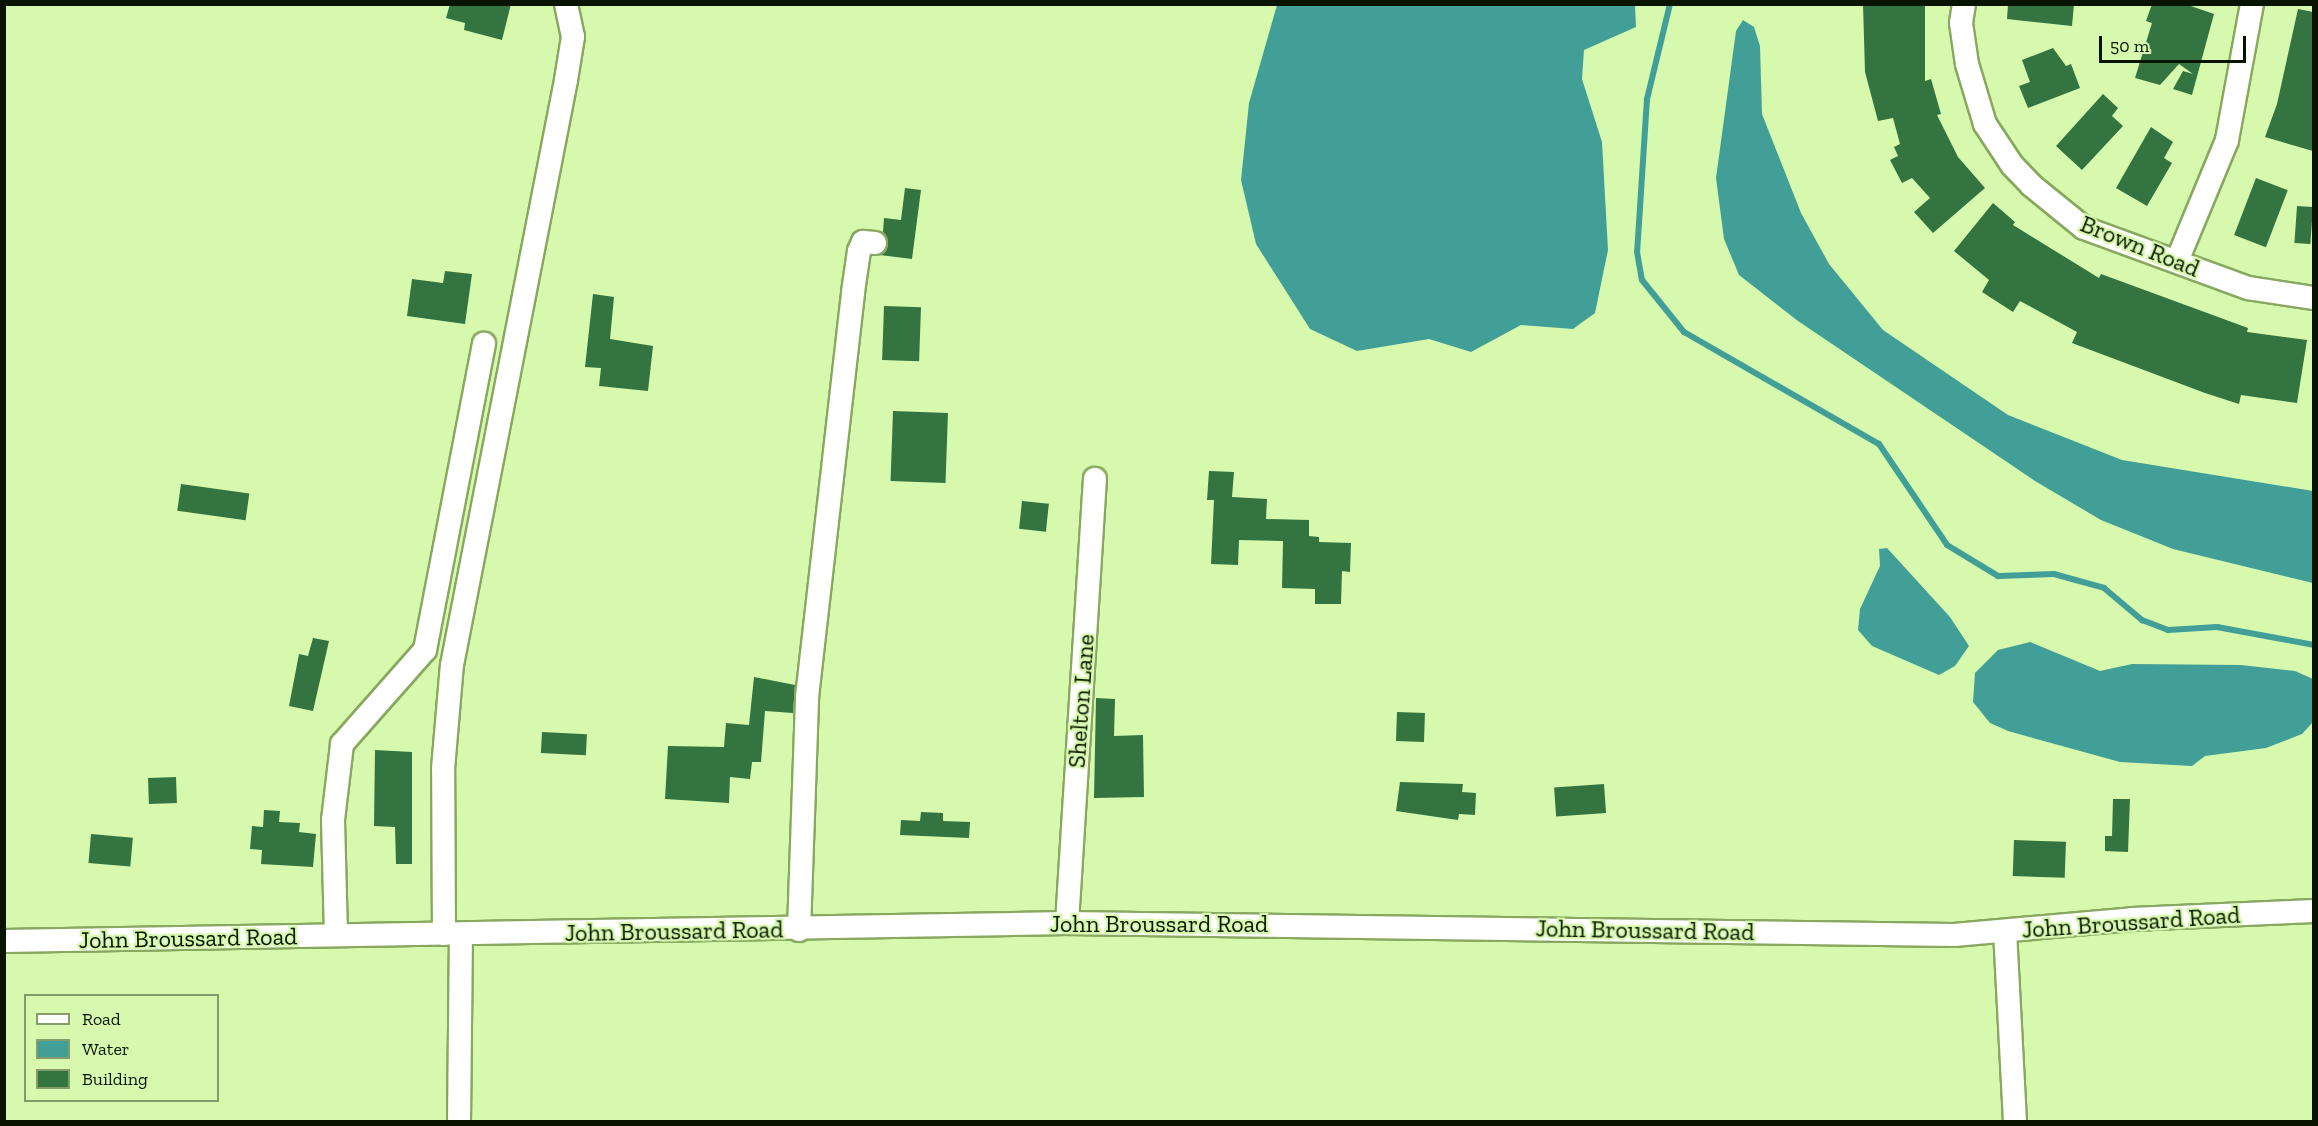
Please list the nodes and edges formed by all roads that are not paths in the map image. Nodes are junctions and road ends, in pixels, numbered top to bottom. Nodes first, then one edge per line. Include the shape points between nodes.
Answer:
1 (566, 4) edge
2 (1964, 4) edge
3 (2252, 4) edge
4 (875, 243) dead end
5 (2177, 261) junction
6 (2313, 298) edge
7 (484, 344) dead end
8 (1095, 479) dead end
9 (2313, 911) edge
10 (1067, 923) junction
11 (800, 930) junction
12 (2006, 931) junction
13 (452, 934) junction
14 (336, 935) junction
15 (4, 941) edge
16 (459, 1122) edge
17 (2015, 1122) edge

1 - 13 street via 573,37 566,80 452,665 443,769
2 - 5 street, Brown Road via 1961,23 1967,64 1985,124 2012,165 2084,228
3 - 5 street via 2227,140
4 - 11 street via 863,243 859,251 807,697
5 - 6 street, Brown Road via 2248,288
7 - 14 street via 425,650 342,744 333,820
8 - 10 street, Shelton Lane
9 - 12 street, John Broussard Road
10 - 11 street, John Broussard Road
10 - 12 street, John Broussard Road via 1954,935
11 - 13 street, John Broussard Road
12 - 17 street
13 - 14 street, John Broussard Road
13 - 16 street
14 - 15 street, John Broussard Road

